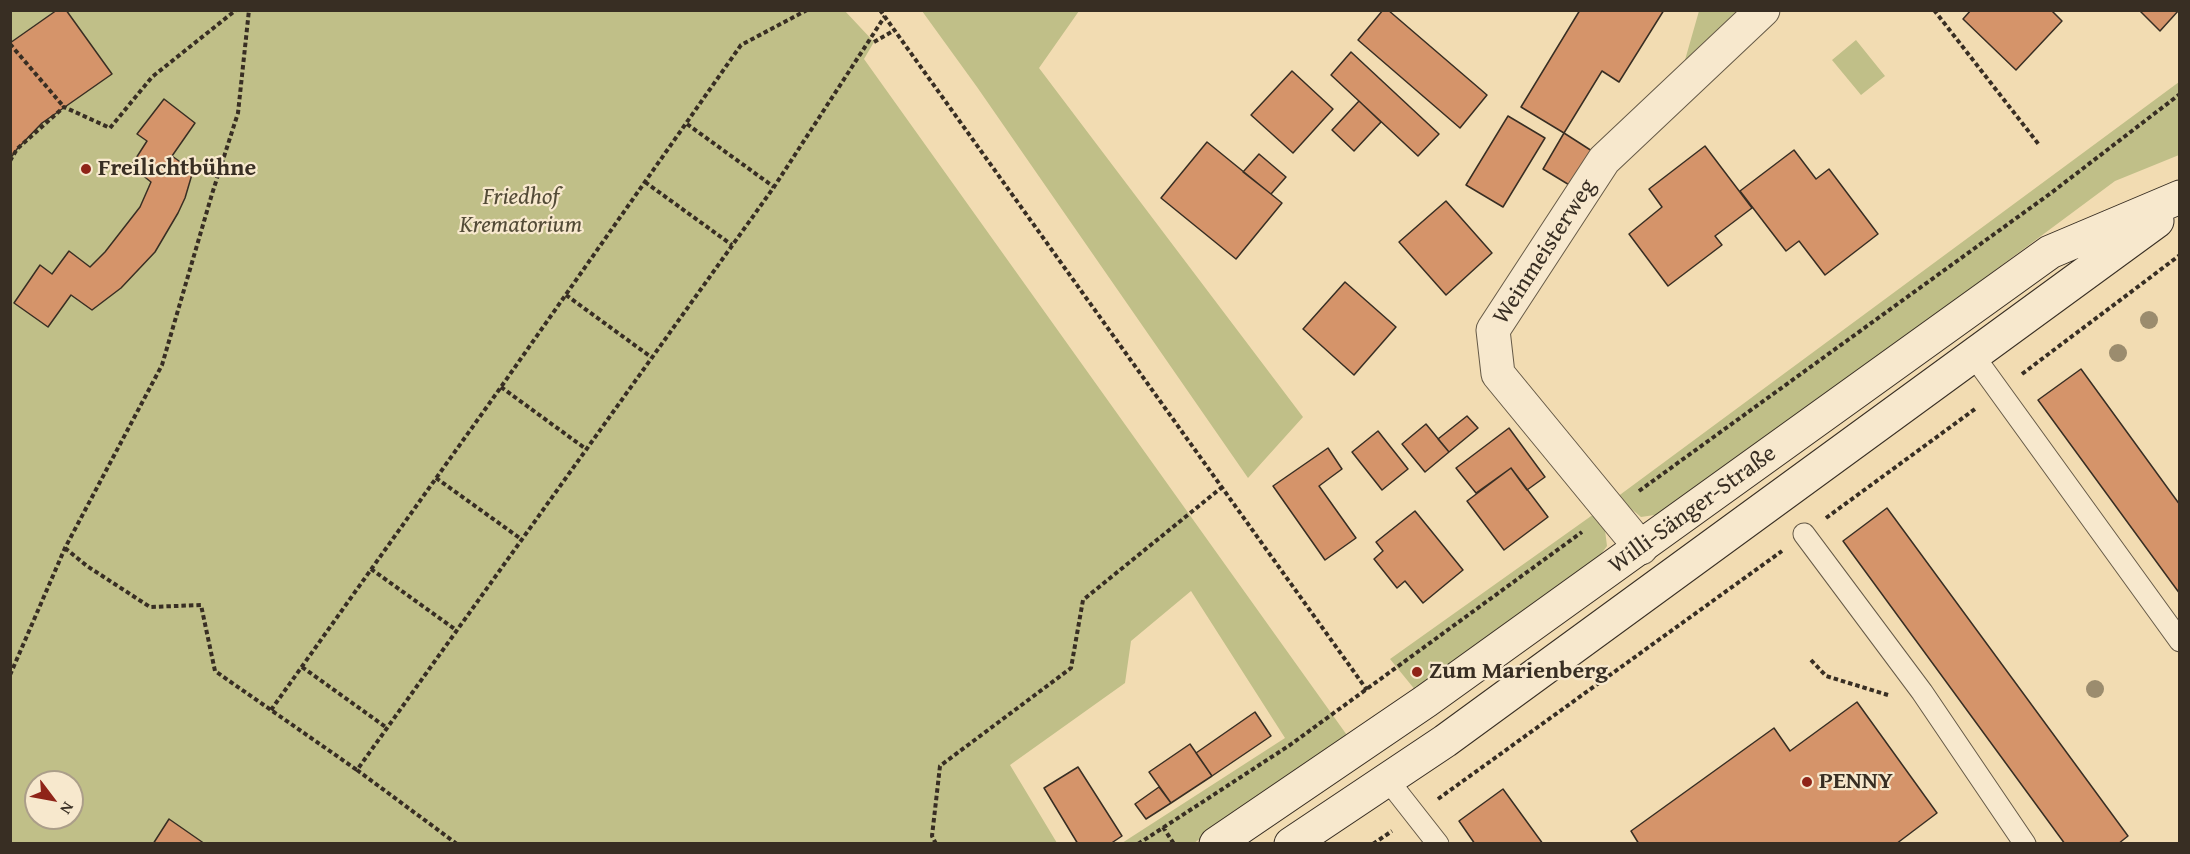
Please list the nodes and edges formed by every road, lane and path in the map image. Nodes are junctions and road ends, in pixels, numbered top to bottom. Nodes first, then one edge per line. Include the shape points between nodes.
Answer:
1 (236, 10) edge
2 (249, 10) edge
3 (807, 10) edge
4 (880, 10) edge
5 (1763, 10) edge
6 (1934, 10) edge
7 (885, 16) junction
8 (895, 30) junction
9 (874, 42) dead end
10 (10, 44) edge
11 (2180, 94) edge
12 (64, 107) junction
13 (687, 124) junction
14 (10, 144) edge
15 (2040, 146) dead end
16 (17, 149) junction
17 (10, 161) edge
18 (645, 182) junction
19 (774, 187) junction
20 (2180, 197) edge
21 (2180, 204) edge
22 (732, 245) junction
23 (566, 295) junction
24 (1973, 355) junction
25 (651, 357) junction
26 (501, 387) junction
27 (586, 449) junction
28 (436, 478) junction
29 (1221, 488) junction
30 (1610, 511) junction
31 (1803, 534) dead end
32 (521, 539) junction
33 (65, 548) junction
34 (1641, 548) junction
35 (371, 569) junction
36 (456, 630) junction
37 (2180, 641) edge
38 (1811, 660) dead end
39 (302, 667) junction
40 (10, 675) edge
41 (1366, 689) junction
42 (1922, 692) junction
43 (271, 710) junction
44 (1392, 726) junction
45 (387, 728) junction
46 (357, 770) junction
47 (1387, 779) junction
48 (1162, 827) junction
49 (457, 843) edge
50 (936, 843) edge
51 (1138, 843) edge
52 (1174, 843) edge
53 (1216, 843) edge
54 (1291, 843) edge
55 (1438, 843) edge
56 (2025, 843) edge

1 - 12 path via 152,77 110,128
2 - 33 path via 238,113 162,365
3 - 13 path via 741,45
4 - 7 path
5 - 30 main road, Weinmeisterweg via 1604,160 1493,330 1498,374
6 - 15 path
7 - 8 path
7 - 19 path
8 - 9 path
8 - 29 path
10 - 12 path
11 - 30 path via 2051,193
12 - 16 path
13 - 18 path
13 - 19 path
14 - 16 path
16 - 17 path
18 - 22 path
18 - 23 path
19 - 22 path
20 - 34 main road, Willi-Sänger-Straße via 2050,252
21 - 24 main road, Willi-Sänger-Straße
22 - 25 path
23 - 25 path
23 - 26 path
24 - 37 lane
24 - 47 main road, Willi-Sänger-Straße
25 - 27 path
26 - 27 path
26 - 28 path
27 - 32 path
28 - 32 path
28 - 35 path
29 - 41 path
29 - 50 path via 1083,600 1071,668 940,766 932,836
30 - 34 main road, Weinmeisterweg
30 - 41 path
31 - 42 lane
32 - 36 path
33 - 40 path
33 - 43 path via 150,607 201,605 215,671
34 - 44 main road, Willi-Sänger-Straße
35 - 36 path
35 - 39 path
36 - 45 path
38 - 42 path via 1826,676 1881,693 1906,700
39 - 43 path
39 - 45 path
41 - 44 path
41 - 48 path via 1290,745
42 - 56 lane
43 - 46 path
44 - 53 main road, Willi-Sänger-Straße
45 - 46 path
46 - 49 path
47 - 54 main road, Willi-Sänger-Straße
47 - 55 lane
48 - 51 path
48 - 52 path

